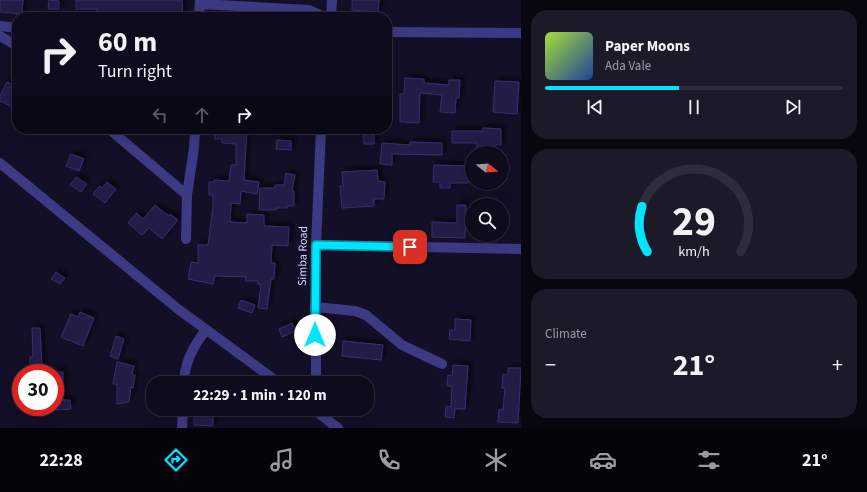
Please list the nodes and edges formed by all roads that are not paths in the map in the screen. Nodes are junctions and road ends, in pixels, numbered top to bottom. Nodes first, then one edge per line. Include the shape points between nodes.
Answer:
1 (332, 0) edge
2 (200, 2) edge
3 (199, 12) edge
4 (313, 12) edge
5 (331, 12) edge
6 (0, 26) edge
7 (12, 27) edge
8 (392, 32) edge
9 (521, 33) edge
10 (0, 36) edge
11 (12, 43) edge
12 (115, 134) edge
13 (195, 134) edge
14 (321, 134) edge
15 (0, 163) edge
16 (187, 195) junction
17 (186, 239) dead end
18 (316, 245) junction
19 (521, 249) edge
20 (315, 307) junction
21 (206, 330) junction
22 (442, 364) dead end
23 (185, 376) edge
24 (269, 376) edge
25 (316, 376) edge
26 (183, 416) edge
27 (320, 416) edge
28 (328, 424) edge
29 (182, 428) edge
30 (338, 428) edge

1 - 5 street
2 - 3 street
2 - 4 street
6 - 7 street
8 - 9 street
10 - 11 street
12 - 16 street
13 - 16 street
14 - 18 street, Simba Road
15 - 21 street
16 - 17 street
18 - 19 street
18 - 20 street, Simba Road
20 - 22 street via 355,311 366,315 402,345
20 - 25 street, Simba Road
21 - 23 street via 195,343
21 - 24 street
26 - 29 street
27 - 28 street
28 - 30 street

